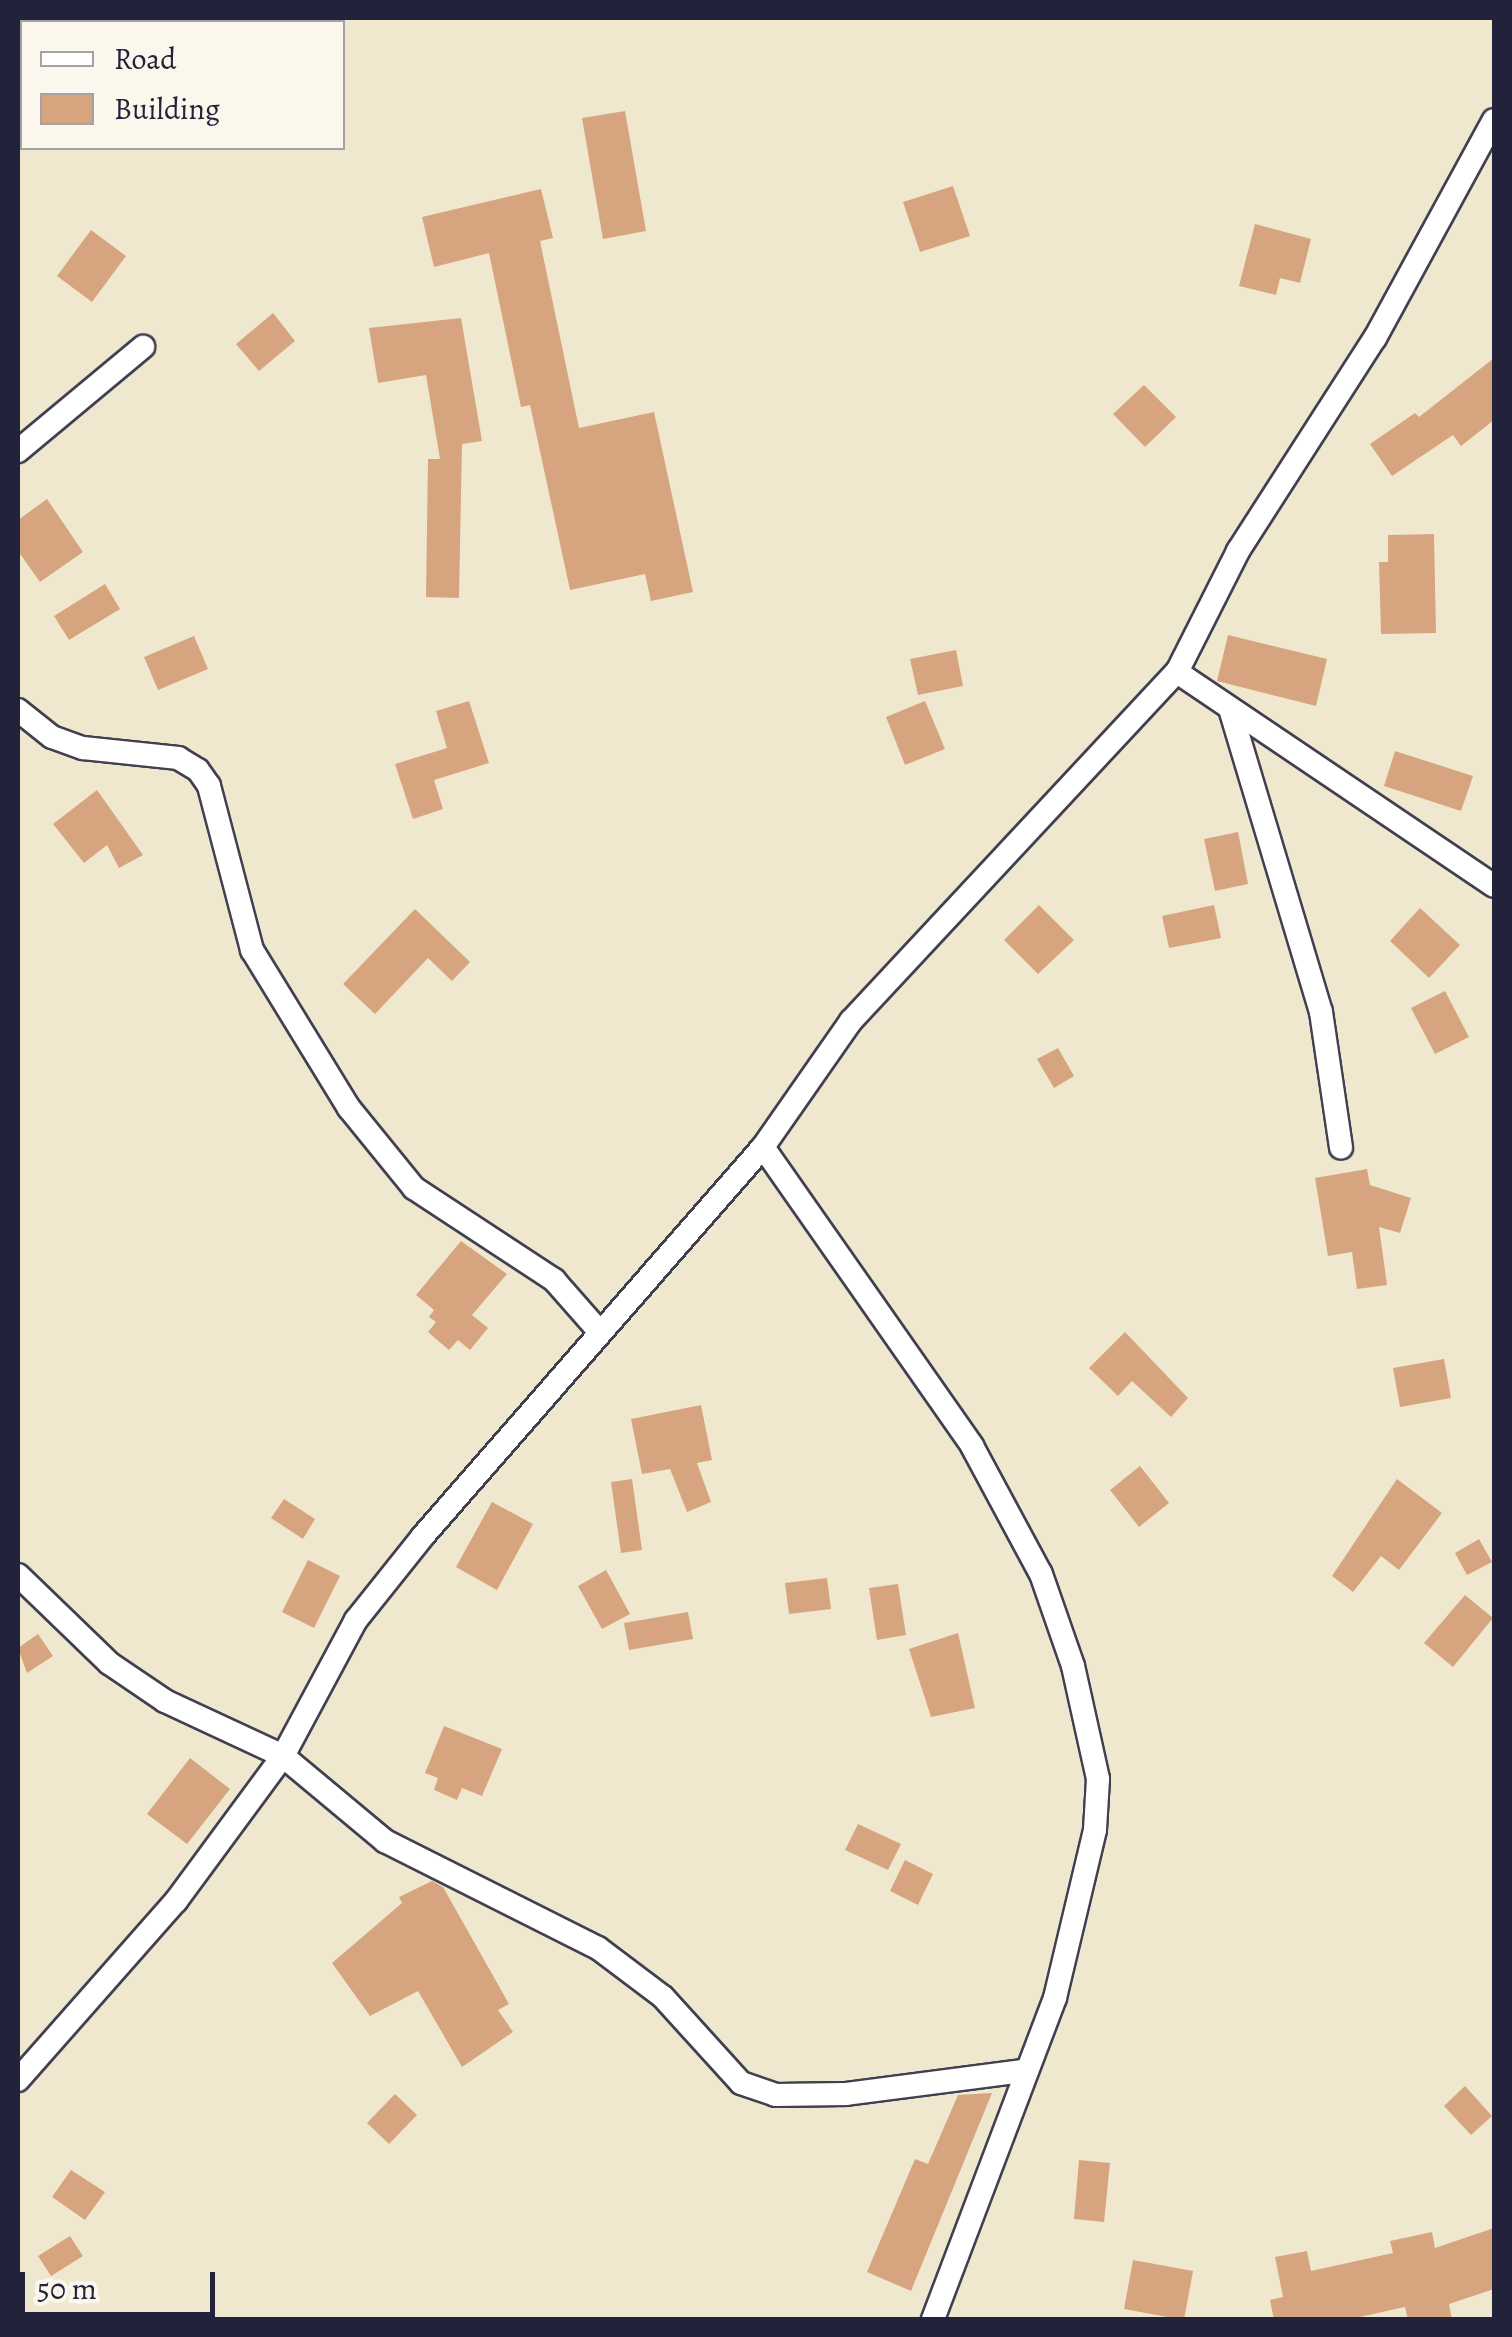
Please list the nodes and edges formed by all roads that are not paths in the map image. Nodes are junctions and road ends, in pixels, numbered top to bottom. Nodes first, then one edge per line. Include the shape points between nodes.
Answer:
1 (1494, 120) edge
2 (143, 347) dead end
3 (18, 452) edge
4 (1177, 672) junction
5 (18, 710) edge
6 (1230, 712) junction
7 (1494, 886) edge
8 (762, 1147) junction
9 (1341, 1148) dead end
10 (598, 1330) junction
11 (18, 1575) edge
12 (283, 1756) junction
13 (1024, 2071) junction
14 (18, 2080) edge
15 (933, 2320) edge

1 - 4 street via 1375,338 1238,550
2 - 3 street
4 - 6 street
4 - 8 street via 851,1022
5 - 10 street via 52,737 83,748 178,758 198,770 209,786 252,950 348,1108 414,1188 554,1280
6 - 7 street
6 - 9 street via 1321,1012
8 - 10 street
8 - 13 street via 972,1446 1041,1574 1073,1666 1098,1779 1096,1830 1055,1998
10 - 12 street via 356,1620
11 - 12 street via 109,1663 165,1701
12 - 13 street via 385,1840 598,1948 662,1997 741,2082 775,2094 846,2094
12 - 14 street via 176,1901
13 - 15 street

